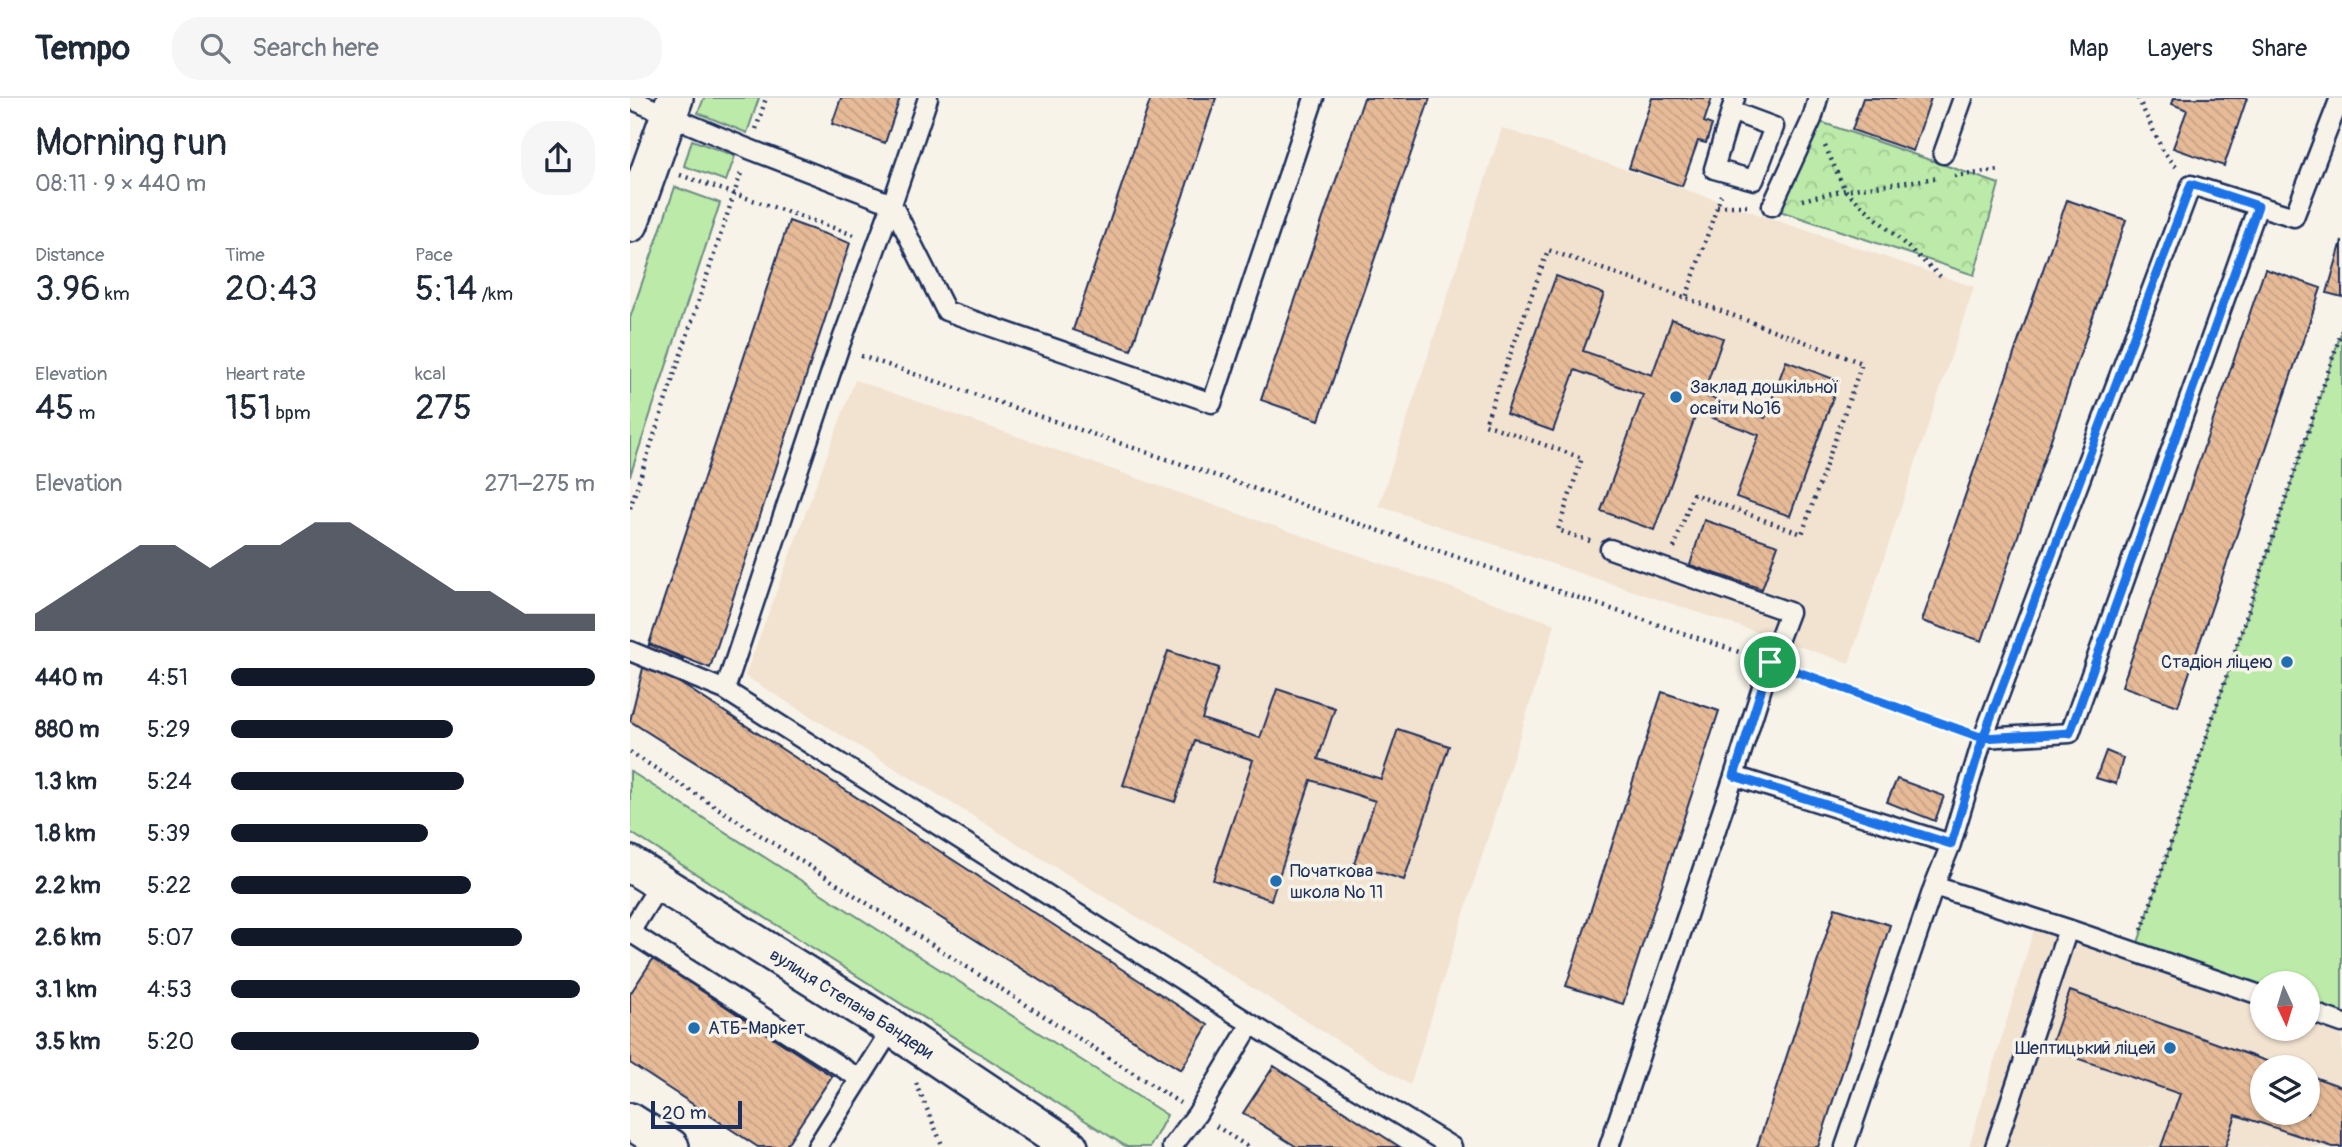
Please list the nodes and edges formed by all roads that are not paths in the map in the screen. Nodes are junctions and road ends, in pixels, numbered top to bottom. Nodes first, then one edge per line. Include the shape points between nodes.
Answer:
1 (928, 98) edge
2 (1314, 98) edge
3 (1818, 98) edge
4 (1964, 98) edge
5 (2340, 98) edge
6 (630, 99) edge
7 (672, 106) edge
8 (1943, 154) dead end
9 (892, 204) junction
10 (1772, 206) road end
11 (2258, 206) junction
12 (630, 224) edge
13 (1610, 549) road end
14 (630, 651) edge
15 (725, 690) junction
16 (1983, 738) junction
17 (1734, 776) junction
18 (1951, 844) junction
19 (630, 864) edge
20 (660, 884) junction
21 (1934, 886) junction
22 (2068, 929) junction
23 (630, 932) edge
24 (2250, 992) edge
25 (2320, 1015) edge
26 (2342, 1023) edge
27 (1251, 1024) junction
28 (892, 1028) junction
29 (860, 1079) junction
30 (630, 1121) edge
31 (671, 1147) edge
32 (817, 1147) edge
33 (1070, 1147) edge
34 (1172, 1147) edge
35 (1452, 1147) edge
36 (1609, 1147) edge
37 (1845, 1147) edge
38 (1995, 1147) edge

1 - 9 lane
2 - 9 lane via 1212,403 946,311
3 - 10 lane
4 - 8 lane
5 - 11 lane via 2294,217
6 - 7 lane
7 - 9 lane via 749,149
7 - 12 street
9 - 15 lane
11 - 16 lane via 2070,733
11 - 16 lane via 2191,184
13 - 17 lane via 1789,612
14 - 15 lane
15 - 27 lane
16 - 18 lane
17 - 18 lane
17 - 36 lane
18 - 21 lane
19 - 20 street, вулиця Степана Бандери
20 - 23 lane
20 - 28 street, вулиця Степана Бандери
21 - 22 lane
21 - 37 lane
22 - 24 lane
22 - 38 lane
23 - 29 lane
25 - 26 lane
27 - 34 lane
27 - 35 lane
28 - 29 lane
28 - 33 street, вулиця Степана Бандери
29 - 32 lane
30 - 31 street

